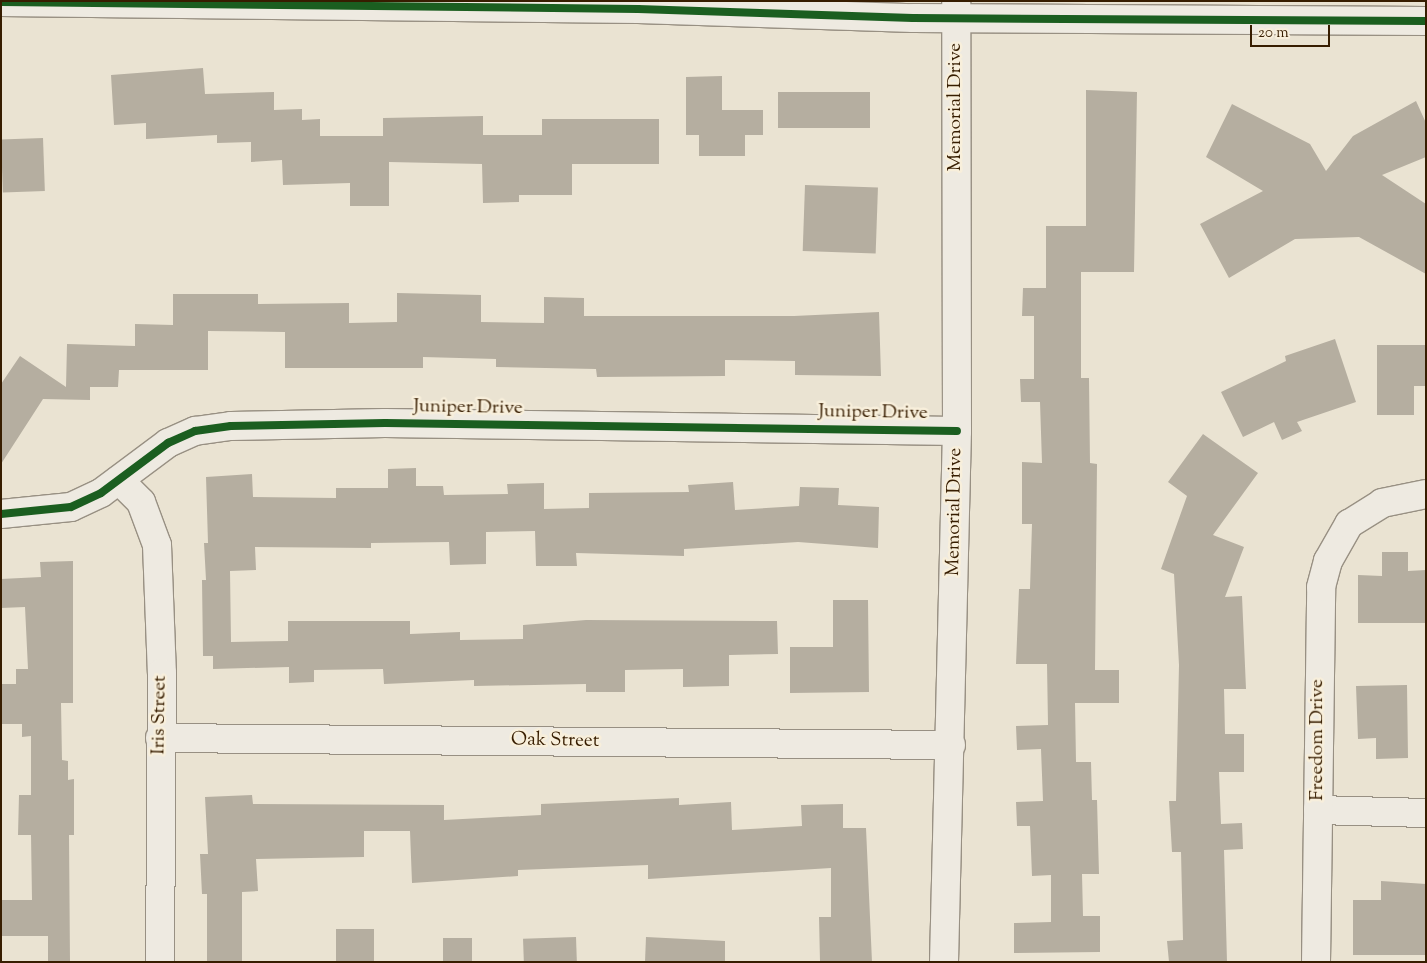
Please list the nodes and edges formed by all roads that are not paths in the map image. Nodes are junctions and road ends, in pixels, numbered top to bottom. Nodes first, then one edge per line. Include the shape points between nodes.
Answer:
1 (1, 2) edge
2 (956, 9) edge
3 (1426, 21) edge
4 (957, 431) junction
5 (119, 480) junction
6 (1426, 494) edge
7 (1, 514) edge
8 (160, 738) junction
9 (951, 745) junction
10 (1318, 810) junction
11 (1426, 813) edge
12 (160, 962) edge
13 (944, 962) edge
14 (1316, 962) edge

1 - 2 street
2 - 3 street
2 - 4 street, Memorial Drive
4 - 5 street, Juniper Drive via 385,423 231,426 195,431 168,443
4 - 9 street, Memorial Drive
5 - 7 street, Juniper Drive via 71,507
5 - 8 street, Iris Street via 141,502 157,545
6 - 10 street, Freedom Drive via 1382,503 1349,524 1328,560 1319,609
8 - 9 street, Oak Street
8 - 12 street, Iris Street
9 - 13 street, Memorial Drive
10 - 11 street
10 - 14 street, Freedom Drive

